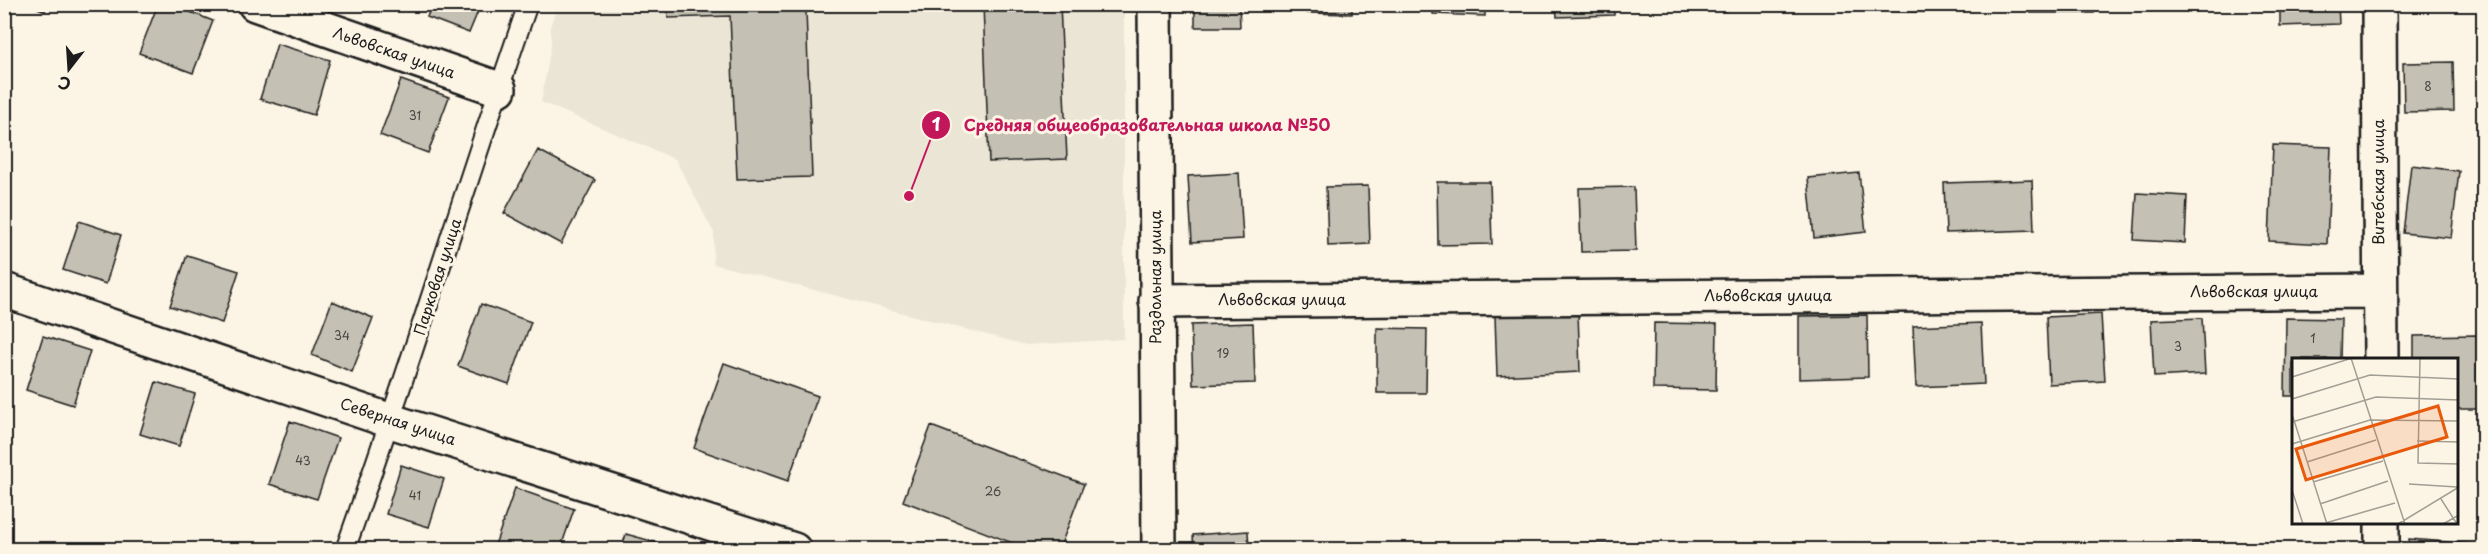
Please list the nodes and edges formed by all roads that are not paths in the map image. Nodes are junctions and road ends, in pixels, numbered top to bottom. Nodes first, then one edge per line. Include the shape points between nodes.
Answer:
1 (255, 4) edge
2 (528, 4) edge
3 (1155, 4) edge
4 (2379, 4) edge
5 (499, 89) junction
6 (4, 290) edge
7 (2380, 291) junction
8 (1156, 301) junction
9 (2380, 358) edge
10 (391, 421) junction
11 (2382, 524) edge
12 (345, 549) edge
13 (794, 549) edge
14 (1159, 549) edge
15 (2382, 549) edge

1 - 5 street, Львовская улица
2 - 5 lane, Парковая улица
3 - 8 street, Раздольная улица
4 - 7 street, Витебская улица
5 - 10 lane, Парковая улица
6 - 10 street, Северная улица
7 - 8 street, Львовская улица
7 - 9 street, Витебская улица
8 - 14 street, Раздольная улица
10 - 12 lane, Парковая улица
10 - 13 street, Северная улица
11 - 15 street

